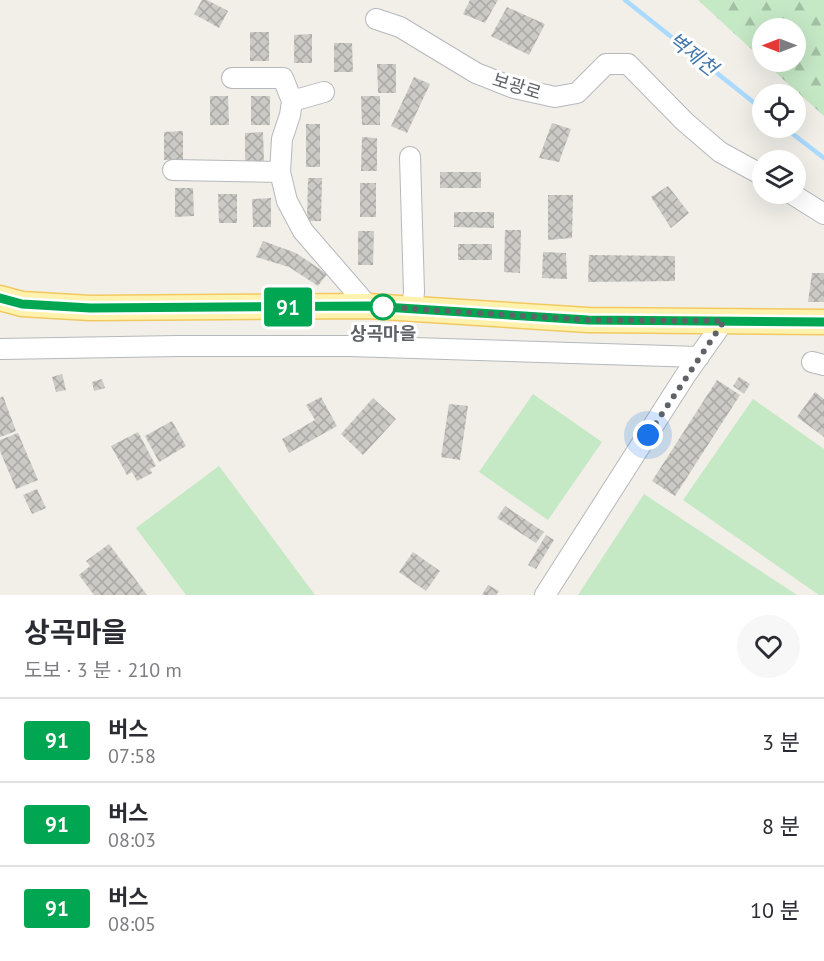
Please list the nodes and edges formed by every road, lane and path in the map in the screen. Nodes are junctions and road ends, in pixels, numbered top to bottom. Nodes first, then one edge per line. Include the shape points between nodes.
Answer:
1 (376, 19) dead end
2 (232, 78) dead end
3 (324, 92) dead end
4 (292, 100) junction
5 (410, 158) dead end
6 (173, 170) dead end
7 (752, 170) edge
8 (280, 172) junction
9 (806, 203) edge
10 (824, 214) edge
11 (0, 298) edge
12 (368, 306) junction
13 (412, 309) junction
14 (724, 321) junction
15 (824, 322) edge
16 (0, 349) edge
17 (699, 357) junction
18 (545, 595) edge

1 - 7 lane, 보광로 via 400,27 476,73 514,88 555,97 577,93 606,64 628,64 720,152
2 - 4 lane via 283,78
3 - 4 lane
4 - 8 lane via 282,139
5 - 13 lane
6 - 8 lane
8 - 12 lane via 287,201 303,231
9 - 10 lane
11 - 12 main road via 22,304 90,308
12 - 13 main road
13 - 14 main road via 588,320
14 - 15 main road
14 - 17 lane
16 - 17 lane via 349,346
17 - 18 lane

